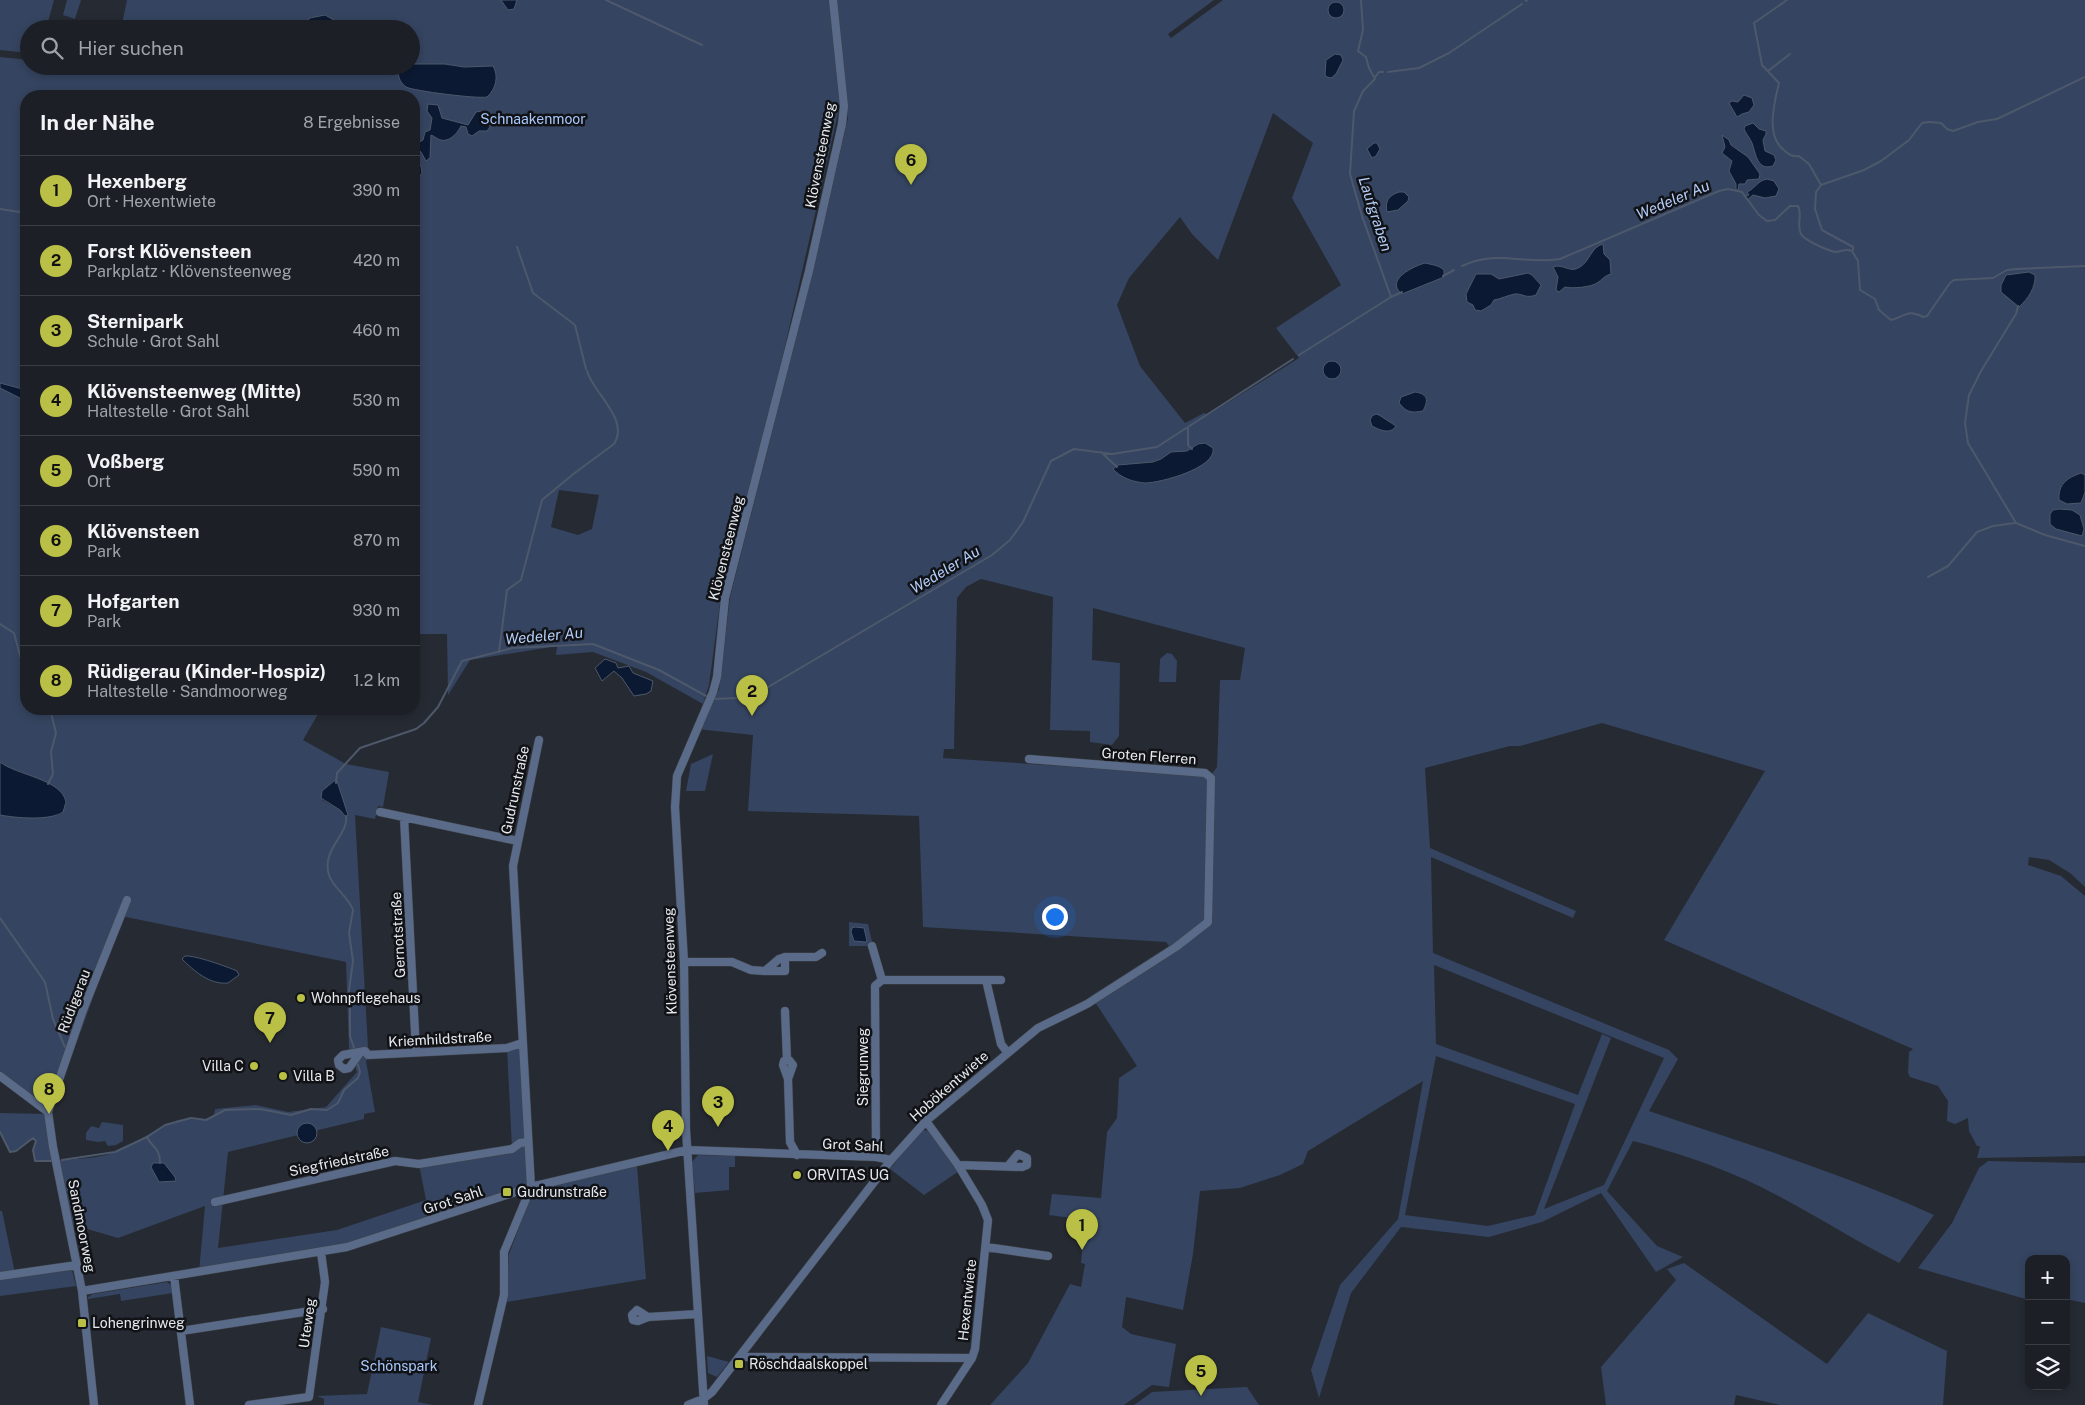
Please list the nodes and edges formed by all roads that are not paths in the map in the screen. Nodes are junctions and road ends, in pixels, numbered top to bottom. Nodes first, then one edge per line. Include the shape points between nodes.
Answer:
1 (833, 0) edge
2 (538, 740) dead end
3 (1029, 759) dead end
4 (380, 812) dead end
5 (404, 817) junction
6 (518, 841) junction
7 (127, 900) dead end
8 (1208, 922) joint
9 (872, 946) dead end
10 (822, 953) dead end
11 (785, 957) junction
12 (684, 962) junction
13 (765, 971) junction
14 (882, 980) junction
15 (986, 980) junction
16 (1001, 980) dead end
17 (784, 1011) dead end
18 (522, 1043) junction
19 (416, 1052) junction
20 (1007, 1052) junction
21 (360, 1053) junction
22 (0, 1076) edge
23 (52, 1101) junction
24 (45, 1110) junction
25 (926, 1121) junction
26 (528, 1142) junction
27 (790, 1142) junction
28 (687, 1150) junction
29 (783, 1154) junction
30 (797, 1155) junction
31 (876, 1157) junction
32 (891, 1160) junction
33 (958, 1165) junction
34 (1008, 1166) dead end
35 (531, 1187) junction
36 (214, 1202) dead end
37 (986, 1247) junction
38 (321, 1252) junction
39 (1048, 1256) dead end
40 (77, 1265) junction
41 (0, 1276) edge
42 (174, 1276) junction
43 (82, 1291) junction
44 (323, 1309) junction
45 (698, 1314) junction
46 (648, 1317) dead end
47 (181, 1331) junction
48 (739, 1357) junction
49 (972, 1358) junction
50 (702, 1380) junction
51 (717, 1385) junction
52 (703, 1402) edge
53 (94, 1405) edge
54 (190, 1405) edge
55 (249, 1405) edge
56 (478, 1405) edge
57 (688, 1405) edge
58 (941, 1405) edge

1 - 12 street, Klövensteenweg via 843,115 809,271 725,598 717,677 677,776
2 - 6 street, Gudrunstraße
3 - 8 street, Groten Flerren via 1205,772 1211,778
4 - 5 street
5 - 6 street
5 - 19 street, Gernotstraße
6 - 18 street, Gudrunstraße via 513,866
7 - 23 street, Rüdigerau via 83,1010
8 - 20 street, Hobökentwiete via 1176,947 1087,1004 1038,1028
9 - 14 street
10 - 11 street via 816,957
11 - 13 street
11 - 13 street via 785,971
12 - 13 street via 732,962 751,970
12 - 28 street, Klövensteenweg
14 - 15 street
14 - 31 street, Siegrunweg via 875,986
15 - 16 street
15 - 20 street via 1001,1044
17 - 27 street via 787,1060 793,1063 788,1079
18 - 19 street, Kriemhildstraße via 507,1048
18 - 26 street, Gudrunstraße
19 - 21 street, Kriemhildstraße
20 - 25 street, Hobökentwiete
21 - 21 street, Kriemhildstraße via 346,1069 338,1064 341,1056
22 - 24 street
23 - 24 street, Rüdigerau
23 - 24 street via 43,1094
24 - 40 street, Sandmoorweg
25 - 32 street, Hobökentwiete
25 - 33 street, Hexentwiete
26 - 35 street, Gudrunstraße
26 - 36 street, Siegfriedstraße via 512,1149 419,1164 395,1161
27 - 29 street
27 - 30 street
28 - 29 street, Grot Sahl
28 - 35 street, Grot Sahl
28 - 45 street, Klövensteenweg
29 - 30 street, Grot Sahl
30 - 31 street, Grot Sahl
31 - 32 street, Grot Sahl
32 - 48 street, Hobökentwiete
33 - 34 street
33 - 37 street, Hexentwiete via 986,1214
35 - 38 street, Grot Sahl via 347,1248
35 - 56 street, Gudrunstraße via 504,1252 504,1295
37 - 39 street, Hexentwiete
37 - 49 street, Hexentwiete
38 - 42 street, Grot Sahl
38 - 44 street, Uteweg via 326,1282
40 - 41 street
40 - 43 street, Sandmoorweg
42 - 43 street, Grot Sahl
42 - 47 street
43 - 53 street, Sandmoorweg
44 - 47 street
44 - 55 street, Uteweg via 309,1397
45 - 46 street
45 - 50 street, Klövensteenweg
47 - 54 street
48 - 49 street
48 - 51 street, Hobökentwiete
49 - 58 street, Hexentwiete
50 - 51 street
50 - 52 street, Klövensteenweg
51 - 52 street, Hobökentwiete
52 - 57 street

